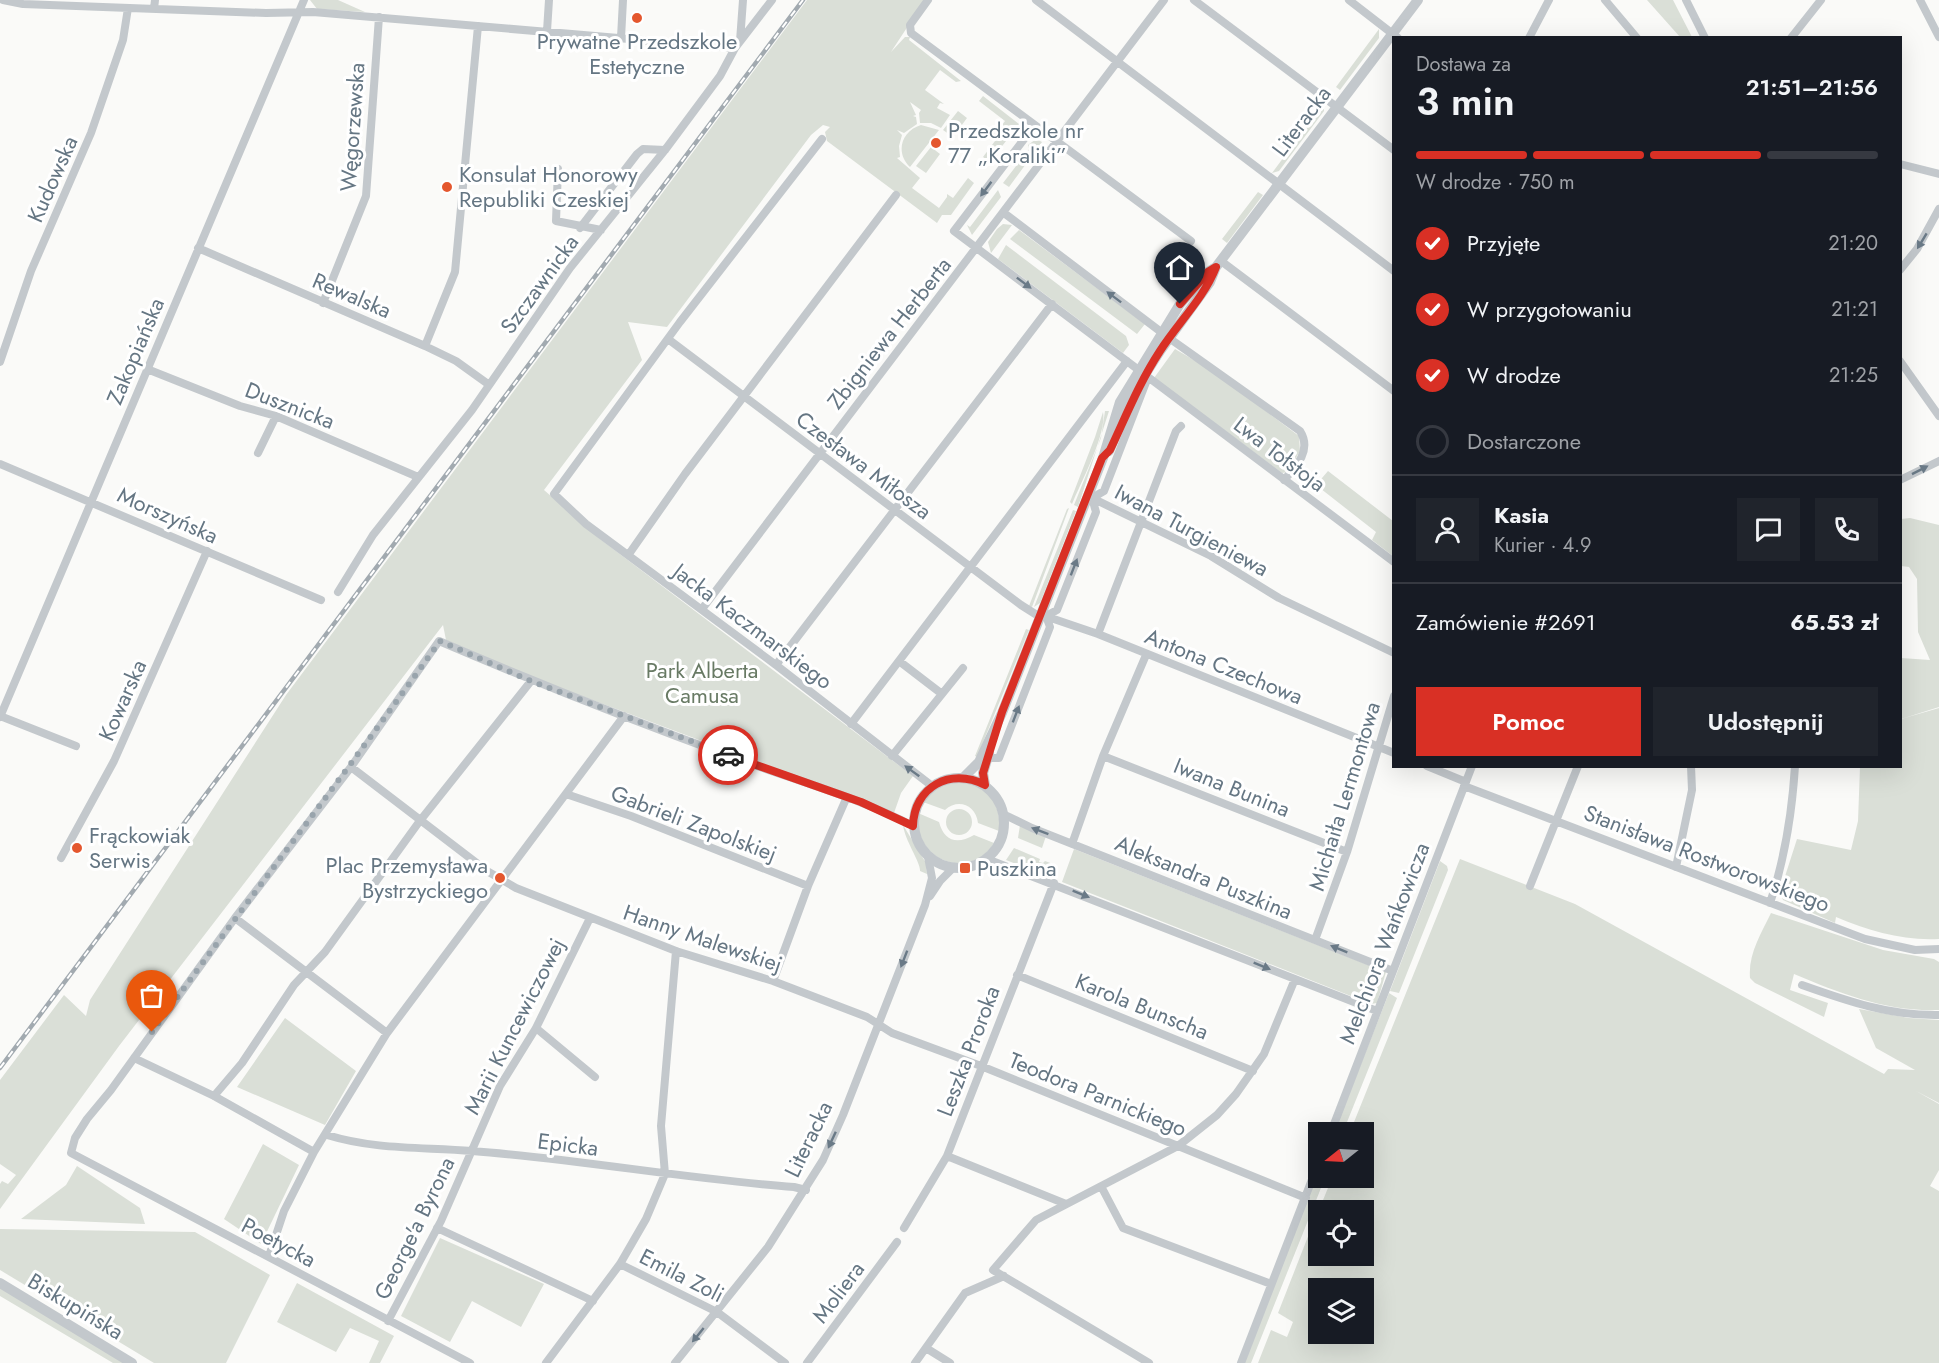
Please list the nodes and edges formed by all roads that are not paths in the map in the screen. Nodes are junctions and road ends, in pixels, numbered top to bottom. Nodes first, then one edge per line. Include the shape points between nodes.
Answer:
1 (3, 0) edge
2 (304, 0) edge
3 (549, 0) edge
4 (623, 0) edge
5 (743, 0) edge
6 (772, 0) edge
7 (928, 0) edge
8 (1036, 0) edge
9 (1164, 0) edge
10 (1194, 0) edge
11 (1349, 0) edge
12 (1418, 0) edge
13 (1550, 0) edge
14 (1605, 0) edge
15 (1686, 0) edge
16 (1821, 0) edge
17 (1920, 0) edge
18 (154, 4) edge
19 (128, 8) junction
20 (297, 13) junction
21 (379, 17) junction
22 (478, 26) junction
23 (547, 31) junction
24 (1395, 35) edge
25 (1529, 36) edge
26 (1635, 36) edge
27 (1704, 36) edge
28 (1793, 36) edge
29 (1939, 37) edge
30 (621, 38) junction
31 (1392, 39) edge
32 (738, 45) junction
33 (1118, 61) junction
34 (1336, 107) junction
35 (1034, 126) junction
36 (822, 139) dead end
37 (1058, 141) junction
38 (1392, 149) edge
39 (665, 150) junction
40 (1902, 165) edge
41 (558, 169) dead end
42 (1939, 174) edge
43 (1278, 185) junction
44 (896, 195) dead end
45 (1939, 209) edge
46 (1004, 213) junction
47 (580, 228) junction
48 (601, 230) junction
49 (1191, 241) dead end
50 (198, 248) junction
51 (977, 248) junction
52 (1219, 264) junction
53 (1902, 268) edge
54 (1392, 270) edge
55 (323, 303) junction
56 (1052, 304) junction
57 (1165, 335) junction
58 (668, 339) junction
59 (425, 346) junction
60 (1127, 361) junction
61 (0, 362) edge
62 (1902, 365) edge
63 (147, 369) junction
64 (1144, 374) junction
65 (488, 384) junction
66 (1392, 390) edge
67 (744, 397) junction
68 (276, 416) junction
69 (1939, 416) edge
70 (1181, 426) dead end
71 (258, 453) dead end
72 (820, 454) junction
73 (1939, 461) edge
74 (0, 464) edge
75 (418, 477) junction
76 (1902, 479) edge
77 (1284, 480) junction
78 (1090, 497) junction
79 (91, 501) junction
80 (896, 511) junction
81 (1143, 521) junction
82 (207, 551) junction
83 (629, 554) junction
84 (1392, 561) edge
85 (970, 567) junction
86 (338, 592) dead end
87 (321, 600) dead end
88 (702, 609) junction
89 (1042, 616) junction
90 (1098, 634) junction
91 (1392, 652) edge
92 (1146, 655) junction
93 (899, 661) junction
94 (776, 665) junction
95 (963, 668) dead end
96 (531, 681) junction
97 (942, 694) junction
98 (1392, 702) edge
99 (1002, 712) junction
100 (624, 716) junction
101 (0, 717) edge
102 (851, 724) junction
103 (76, 746) dead end
104 (1378, 746) junction
105 (1392, 752) edge
106 (892, 756) junction
107 (1103, 756) junction
108 (987, 759) junction
109 (351, 767) junction
110 (1431, 768) edge
111 (1471, 768) edge
112 (1577, 768) edge
113 (1691, 768) edge
114 (1795, 768) edge
115 (964, 777) junction
116 (1465, 784) junction
117 (985, 785) junction
118 (932, 786) junction
119 (566, 794) junction
120 (846, 799) junction
121 (1003, 814) junction
122 (1556, 819) junction
123 (419, 822) junction
124 (913, 826) junction
125 (1072, 844) junction
126 (1347, 852) junction
127 (928, 857) junction
128 (61, 858) dead end
129 (987, 859) junction
130 (1676, 867) junction
131 (953, 868) junction
132 (501, 880) junction
133 (1054, 883) junction
134 (808, 886) junction
135 (1530, 886) dead end
136 (1770, 903) junction
137 (926, 905) junction
138 (235, 918) junction
139 (590, 918) junction
140 (1315, 940) junction
141 (1939, 949) edge
142 (676, 951) junction
143 (307, 971) junction
144 (1393, 971) junction
145 (1017, 975) junction
146 (1295, 979) junction
147 (773, 981) junction
148 (1802, 985) dead end
149 (1377, 1011) junction
150 (1939, 1015) edge
151 (879, 1023) junction
152 (536, 1028) junction
153 (387, 1033) junction
154 (134, 1058) junction
155 (981, 1066) junction
156 (1253, 1071) junction
157 (595, 1077) dead end
158 (214, 1096) junction
159 (1334, 1122) edge
160 (327, 1135) junction
161 (1178, 1146) junction
162 (471, 1151) junction
163 (314, 1152) junction
164 (946, 1156) junction
165 (666, 1174) junction
166 (1102, 1188) junction
167 (1310, 1188) edge
168 (806, 1190) junction
169 (1306, 1198) junction
170 (1066, 1204) junction
171 (437, 1228) junction
172 (904, 1228) dead end
173 (897, 1242) dead end
174 (269, 1256) junction
175 (620, 1264) junction
176 (1004, 1276) junction
177 (0, 1283) edge
178 (1271, 1284) junction
179 (593, 1301) junction
180 (717, 1311) junction
181 (388, 1321) junction
182 (926, 1348) junction
183 (132, 1363) edge
184 (470, 1363) edge
185 (546, 1363) edge
186 (675, 1363) edge
187 (785, 1363) edge
188 (807, 1363) edge
189 (915, 1363) edge
190 (950, 1363) edge
191 (1147, 1363) edge
192 (1241, 1363) edge

1 - 19 street
2 - 20 street, Zakopiańska
3 - 23 street
4 - 30 street
5 - 32 street
6 - 32 street, Szczawnicka
7 - 35 street via 909,25 911,33
8 - 33 street
9 - 33 street, Zbigniewa Herberta
10 - 34 street
11 - 24 street
12 - 24 street, Literacka
13 - 25 street
14 - 26 street
15 - 27 street
16 - 28 street
17 - 29 street
18 - 19 street
18 - 20 street
19 - 61 street, Kudowska via 123,40 91,133 31,271
20 - 21 street
20 - 50 street, Zakopiańska
21 - 22 street
21 - 55 street, Węgorzewska via 366,196
22 - 23 street
22 - 59 street via 455,272
23 - 30 street
30 - 32 street
31 - 34 street, Literacka
32 - 39 street, Szczawnicka
33 - 37 street, Zbigniewa Herberta
33 - 43 street
34 - 38 street
34 - 43 street, Literacka
35 - 37 street
35 -> 51 street, Lwa Tołstoja via 954,231
36 - 58 street
37 - 46 street, Zbigniewa Herberta
37 - 49 street
39 - 47 street via 644,148 637,154
39 - 48 street, Szczawnicka
40 - 42 street
41 - 47 street via 556,221
43 - 52 street, Literacka
43 - 54 street
44 - 67 street
45 -> 53 street
46 - 51 street, Zbigniewa Herberta
57 -> 46 street
47 - 48 street
48 - 65 street, Szczawnicka
50 - 55 street, Rewalska
50 - 63 street, Zakopiańska
51 -> 56 street, Lwa Tołstoja
51 - 72 street, Zbigniewa Herberta
52 - 57 street, Literacka via 1190,292
52 - 66 street
55 - 59 street, Rewalska
56 - 60 street, Lwa Tołstoja
56 - 80 street
57 - 64 street, Literacka
57 - 77 street via 1300,431 1305,442 1303,455
58 - 67 street, Czesława Miłosza
58 - 83 street, Jacka Kaczmarskiego via 555,494 586,524
59 - 65 street, Rewalska
60 - 64 street, Lwa Tołstoja
60 - 85 street
62 - 69 street
63 - 68 street, Dusznicka
63 - 79 street, Zakopiańska
64 - 77 street, Lwa Tołstoja
64 - 78 street, Literacka via 1120,402
64 - 78 street via 1104,491
65 - 75 street, Szczawnicka
67 - 72 street, Czesława Miłosza
67 - 83 street
68 - 71 street
68 - 75 street, Dusznicka
70 - 81 street
72 - 80 street, Czesława Miłosza
72 - 88 street, Zbigniewa Herberta
76 -> 73 street
74 - 79 street, Morszyńska
75 - 86 street, Szczawnicka via 373,535
77 - 84 street, Lwa Tołstoja
78 - 81 street, Iwana Turgieniewa
78 - 89 street, Literacka
79 - 82 street, Morszyńska
79 - 101 street, Zakopiańska
80 - 85 street, Czesława Miłosza
80 - 94 street
81 - 90 street
81 - 91 street, Iwana Turgieniewa via 1211,556 1279,598
82 - 87 street, Morszyńska
82 - 128 street, Kowarska via 114,761
83 - 88 street, Jacka Kaczmarskiego
85 - 89 street, Czesława Miłosza
85 - 93 street
88 - 94 street, Jacka Kaczmarskiego
89 - 90 street, Antona Czechowa
89 - 99 street, Literacka
108 -> 89 street via 999,758 1050,627
90 - 92 street, Antona Czechowa
92 - 104 street, Antona Czechowa
92 - 107 street
93 - 97 street
93 - 102 street
94 - 102 street, Jacka Kaczmarskiego
95 - 97 street
96 - 100 street
96 - 109 street via 440,641
96 - 123 street
97 - 106 street
98 - 104 street, Michaiła Lermontowa
99 - 108 street, Literacka
99 - 115 street, Literacka via 979,762
100 - 119 street
100 - 120 street
101 - 103 street
102 - 106 street, Jacka Kaczmarskiego
104 - 105 street, Antona Czechowa
104 - 126 street, Michaiła Lermontowa
118 -> 106 street, Jacka Kaczmarskiego
107 - 125 street
107 - 126 street, Iwana Bunina
108 - 117 street, Literacka
109 - 123 street, Hanny Malewskiej
109 - 138 street
110 - 116 street
111 - 116 street, Melchiora Wańkowicza
112 - 122 street
113 - 130 street via 1692,790
114 - 136 street via 1790,825
115 - 117 street
115 - 118 street via 942,780
116 - 122 street, Stanisława Rostworowskiego
116 - 144 street, Melchiora Wańkowicza
117 - 121 street via 1000,803
118 - 124 street via 918,802
119 - 132 street
119 - 134 street, Gabrieli Zapolskiej
120 - 124 street
120 - 134 street
125 -> 121 street, Aleksandra Puszkina
121 - 129 street via 1003,835
122 - 130 street, Stanisława Rostworowskiego
122 - 135 street
123 - 132 street, Hanny Malewskiej
123 - 143 street
124 - 127 street
125 - 140 street, Aleksandra Puszkina
126 - 140 street, Michaiła Lermontowa
127 - 131 street
127 - 137 street, Literacka via 932,878
129 - 131 street via 965,868
129 - 133 street
130 - 136 street, Stanisława Rostworowskiego
131 - 137 street, Literacka
132 - 139 street, Hanny Malewskiej
132 - 153 street
133 - 145 street, Leszka Proroka
133 -> 146 street
134 - 147 street
136 - 141 street, Stanisława Rostworowskiego via 1865,939 1915,950
137 -> 151 street, Literacka
138 - 143 street
138 - 154 street
139 - 142 street, Hanny Malewskiej
139 - 152 street, Marii Kuncewiczowej
144 -> 140 street, Aleksandra Puszkina
142 - 147 street, Hanny Malewskiej
142 - 165 street via 661,1126
143 - 153 street
143 - 158 street
144 - 149 street, Melchiora Wańkowicza
145 - 155 street, Leszka Proroka
145 - 156 street, Karola Bunscha
146 - 149 street
146 - 156 street
147 - 151 street, Hanny Malewskiej
148 - 150 street via 1887,1011
149 - 159 street, Melchiora Wańkowicza
151 - 155 street, Teodora Parnickiego via 892,1033
151 -> 168 street, Literacka via 843,1115
152 - 157 street
152 - 162 street, Marii Kuncewiczowej via 500,1086
153 - 160 street
154 - 158 street
154 - 174 street, Poetycka via 87,1119 71,1153
155 - 161 street, Teodora Parnickiego
155 - 164 street, Leszka Proroka
156 - 161 street via 1217,1115
158 - 163 street
160 - 162 street, Epicka via 396,1149
160 - 163 street
161 - 166 street
161 - 169 street, Teodora Parnickiego
162 - 165 street, Epicka
162 - 171 street, George'a Byrona
163 - 174 street via 284,1210
164 - 170 street
164 - 172 street, Leszka Proroka
165 - 168 street, Epicka
165 - 175 street
166 - 170 street
166 - 178 street via 1123,1228
167 - 169 street
168 - 180 street, Literacka via 768,1247
169 - 178 street
170 - 176 street via 1036,1220 993,1270
171 - 179 street
171 - 181 street, George'a Byrona
173 - 188 street, Moliera
174 - 181 street, Poetycka
175 - 179 street
175 - 180 street, Emila Zoli
176 - 182 street via 965,1293
176 - 191 street
177 - 183 street, Biskupińska
178 - 192 street
179 - 185 street
180 -> 186 street, Literacka
180 - 187 street, Emila Zoli
181 - 184 street, Poetycka
182 - 189 street
182 - 190 street

